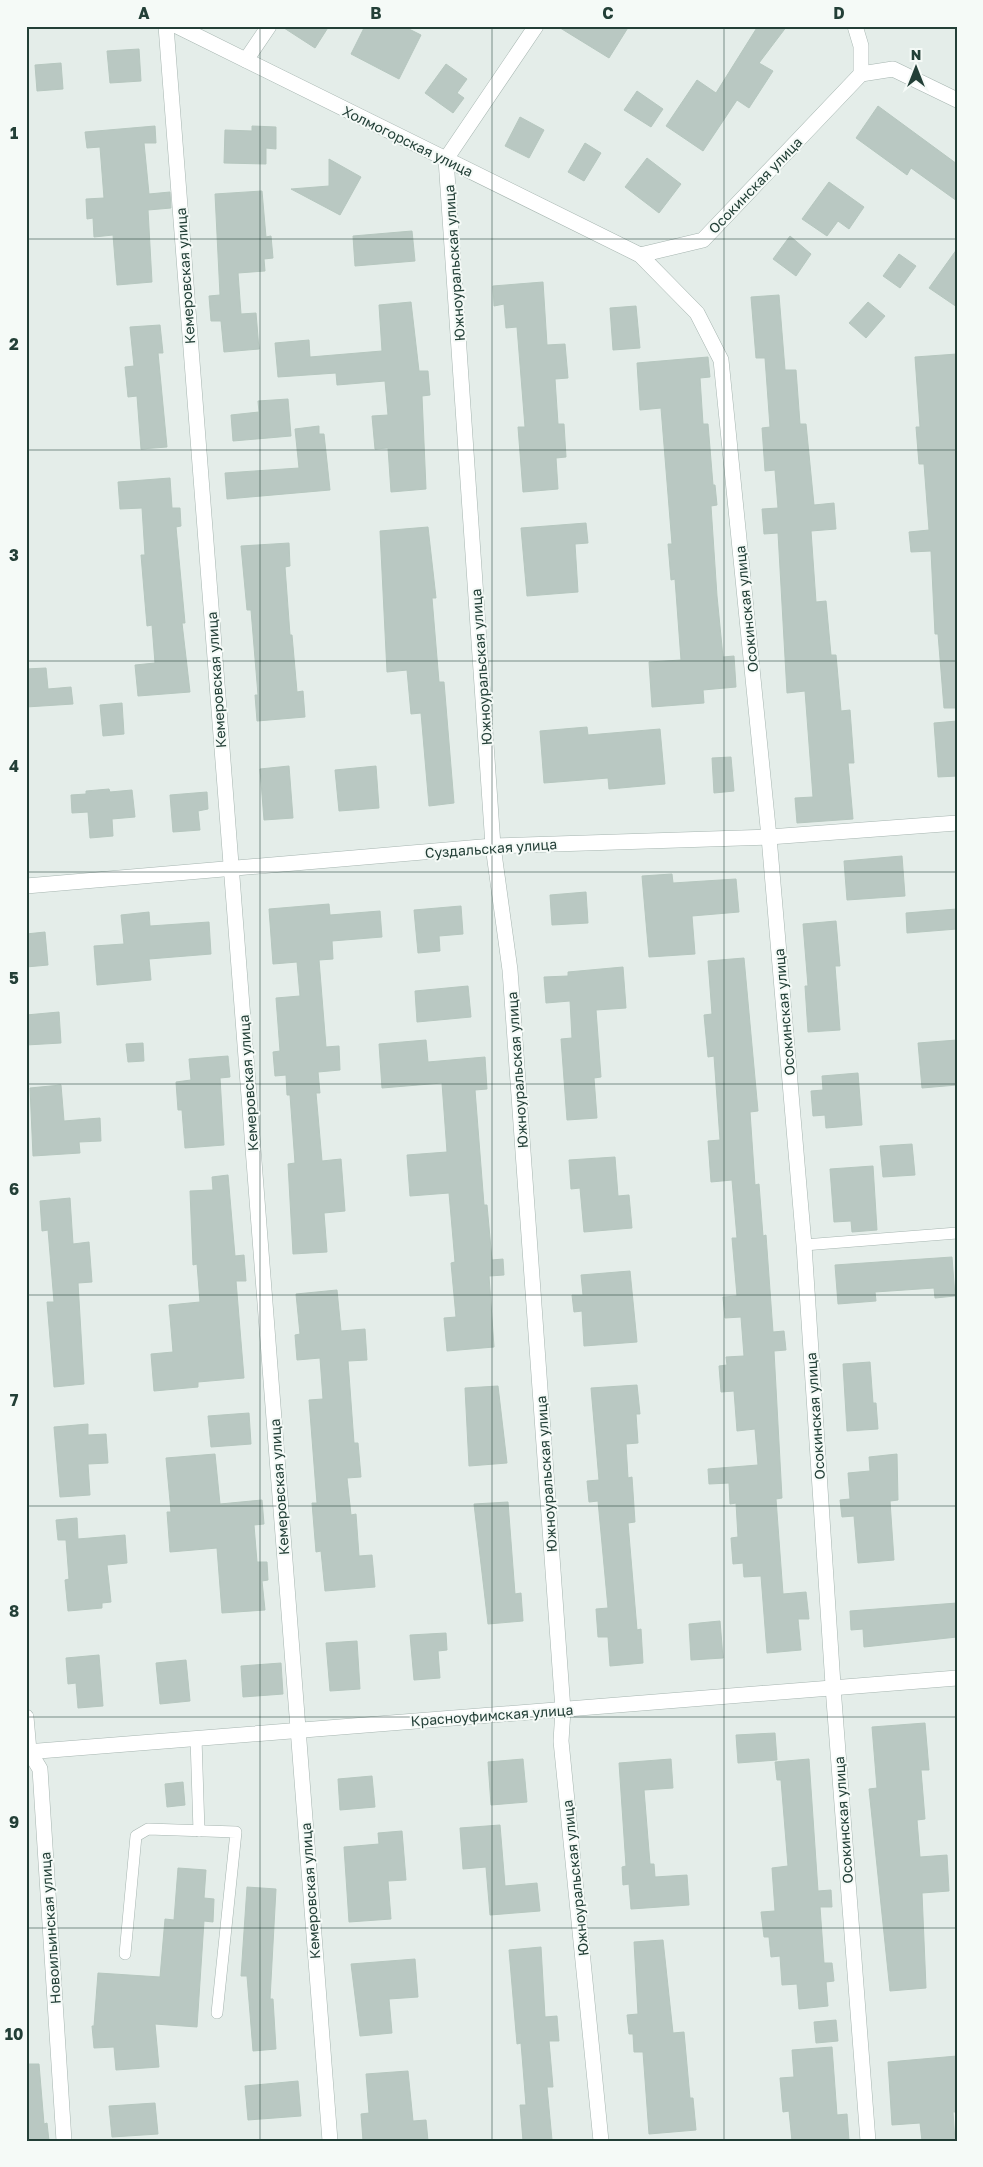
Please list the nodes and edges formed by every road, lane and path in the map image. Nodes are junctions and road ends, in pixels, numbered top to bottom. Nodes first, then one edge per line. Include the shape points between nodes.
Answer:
1 (166, 26) edge
2 (177, 26) edge
3 (269, 26) edge
4 (536, 26) edge
5 (855, 26) edge
6 (246, 60) junction
7 (861, 74) junction
8 (957, 100) edge
9 (446, 159) junction
10 (640, 256) junction
11 (957, 823) edge
12 (769, 837) junction
13 (494, 846) junction
14 (231, 869) junction
15 (26, 886) edge
16 (957, 1233) edge
17 (804, 1245) junction
18 (957, 1678) edge
19 (833, 1688) junction
20 (563, 1710) junction
21 (26, 1718) edge
22 (298, 1730) junction
23 (196, 1738) junction
24 (28, 1751) edge
25 (199, 1831) junction
26 (125, 1954) dead end
27 (217, 2013) dead end
28 (64, 2141) edge
29 (330, 2141) edge
30 (601, 2141) edge
31 (868, 2141) edge

1 - 14 street, Кемеровская улица
2 - 6 street, Холмогорская улица
3 - 6 street
4 - 9 street
5 - 7 street via 861,46
6 - 9 street, Холмогорская улица
7 - 8 street via 893,69
7 - 10 street, Осокинская улица via 703,240
9 - 10 street, Холмогорская улица
9 - 13 street, Южноуральская улица
10 - 12 street, Осокинская улица via 697,313 721,360
11 - 12 street, Суздальская улица
12 - 13 street, Суздальская улица
12 - 17 street, Осокинская улица
13 - 14 street, Суздальская улица
13 - 20 street, Южноуральская улица via 510,970
14 - 15 street, Суздальская улица
14 - 22 street, Кемеровская улица
16 - 17 lane
17 - 19 street, Осокинская улица
18 - 19 street, Красноуфимская улица
19 - 20 street, Красноуфимская улица
19 - 31 street, Осокинская улица
20 - 22 street, Красноуфимская улица
20 - 30 street, Южноуральская улица via 560,1731 562,1755
21 - 24 street, Новоильинская улица
22 - 23 street, Красноуфимская улица
22 - 29 street, Кемеровская улица
23 - 24 street, Красноуфимская улица
23 - 25 lane
24 - 28 street, Новоильинская улица via 40,1769
25 - 26 lane via 148,1829 136,1836
25 - 27 lane via 236,1832

